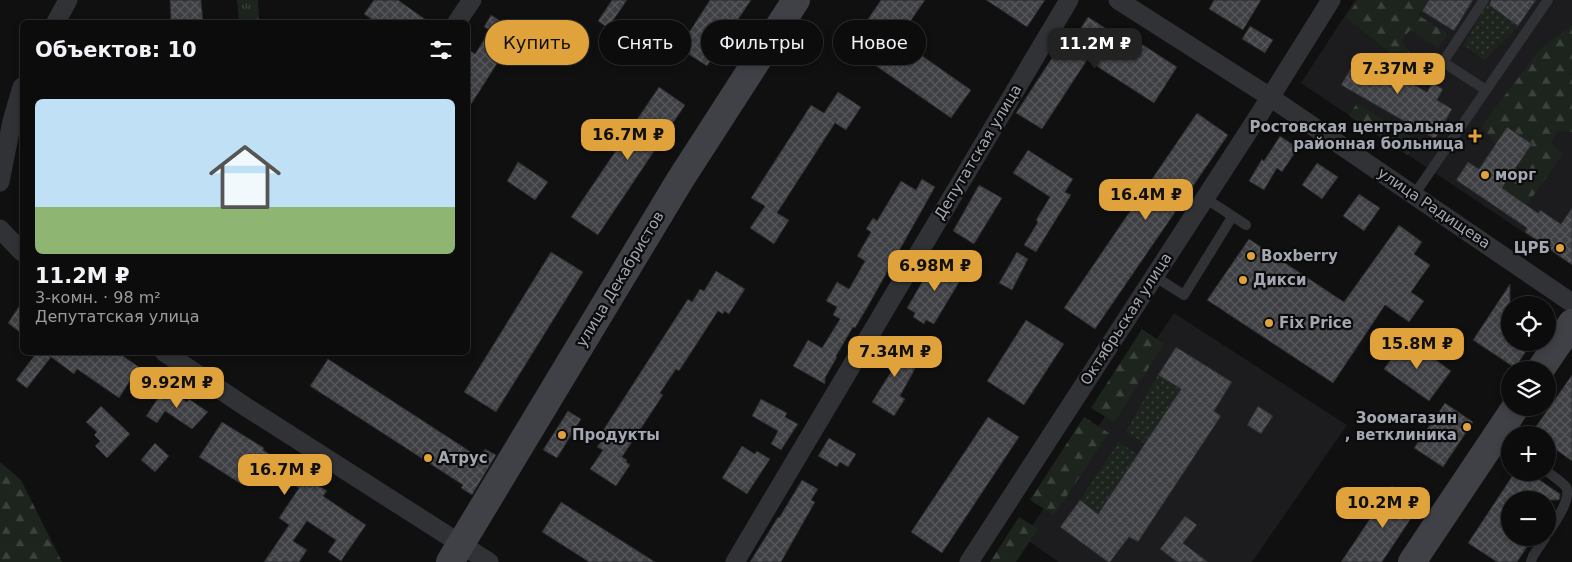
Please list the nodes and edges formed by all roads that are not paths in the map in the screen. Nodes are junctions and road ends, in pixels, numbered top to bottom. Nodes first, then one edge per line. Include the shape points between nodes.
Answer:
1 (68, 0) edge
2 (472, 0) edge
3 (796, 0) edge
4 (1069, 0) edge
5 (1118, 0) edge
6 (1331, 0) edge
7 (1484, 0) edge
8 (1548, 0) edge
9 (57, 20) edge
10 (458, 20) edge
11 (1486, 90) junction
12 (20, 94) edge
13 (1270, 97) junction
14 (0, 182) edge
15 (1414, 195) junction
16 (1205, 198) junction
17 (1232, 217) junction
18 (1246, 225) dead end
19 (0, 229) edge
20 (20, 250) edge
21 (1154, 276) junction
22 (1572, 302) edge
23 (1572, 323) edge
24 (168, 355) edge
25 (1546, 361) edge
26 (1511, 416) edge
27 (1556, 478) edge
28 (1556, 521) edge
29 (1540, 546) edge
30 (456, 553) edge
31 (489, 562) edge
32 (735, 562) edge
33 (969, 562) edge
34 (1412, 562) edge
35 (1532, 562) edge

1 - 9 street
2 - 10 street
3 - 30 street, улица Декабристов via 680,180
4 - 32 street, Депутатская улица
5 - 13 street, улица Радищева
6 - 13 street, Октябрьская улица
7 - 11 lane via 1443,62
8 - 11 lane
11 - 15 lane
12 - 14 street
13 - 15 street, улица Радищева
13 - 16 street, Октябрьская улица
15 - 22 street, улица Радищева
16 - 17 lane
16 - 21 street, Октябрьская улица
17 - 18 lane
17 - 21 lane via 1184,295
19 - 20 street
21 - 33 street, Октябрьская улица
23 - 25 street
24 - 30 street
26 - 34 street via 1500,438
27 - 28 lane via 1570,492 1570,501
29 - 35 lane
30 - 31 street

